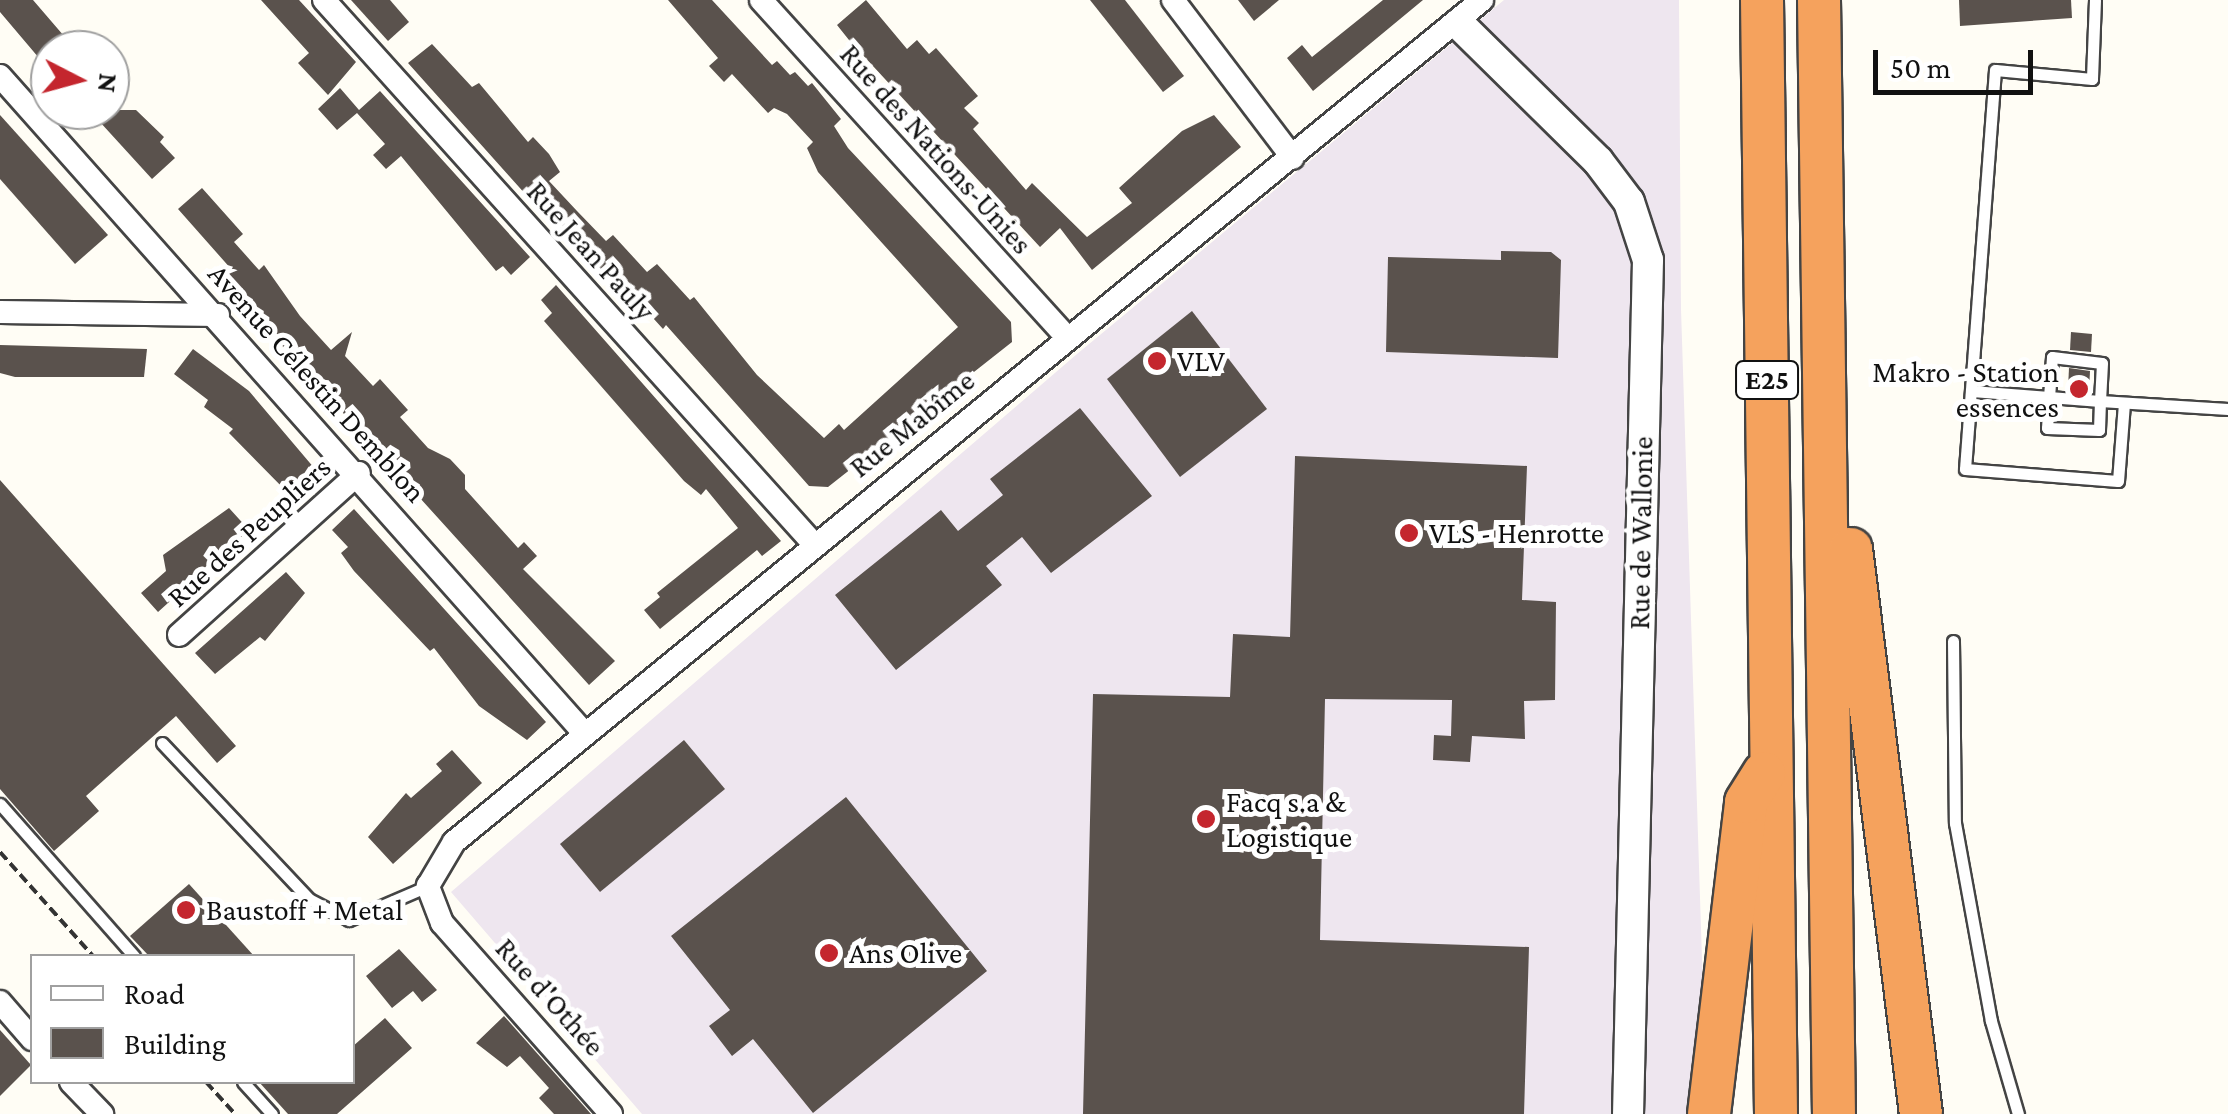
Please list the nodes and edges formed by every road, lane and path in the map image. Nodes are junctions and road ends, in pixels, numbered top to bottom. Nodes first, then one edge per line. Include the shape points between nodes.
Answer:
1 (324, 0) edge
2 (761, 0) edge
3 (1173, 0) edge
4 (1482, 0) edge
5 (1762, 0) edge
6 (2095, 0) edge
7 (1819, 7) edge
8 (1458, 24) junction
9 (0, 76) edge
10 (1293, 158) junction
11 (0, 312) edge
12 (218, 315) junction
13 (1067, 338) junction
14 (1972, 391) junction
15 (2049, 398) junction
16 (2100, 401) junction
17 (2124, 402) junction
18 (2228, 409) edge
19 (359, 473) junction
20 (813, 543) junction
21 (179, 635) dead end
22 (1953, 641) dead end
23 (584, 734) junction
24 (162, 743) dead end
25 (1772, 760) junction
26 (0, 804) edge
27 (0, 852) edge
28 (428, 886) junction
29 (92, 954) edge
30 (132, 954) edge
31 (0, 1002) edge
32 (30, 1036) edge
33 (73, 1084) edge
34 (208, 1084) edge
35 (246, 1084) edge
36 (102, 1114) edge
37 (235, 1114) edge
38 (272, 1114) edge
39 (610, 1114) edge
40 (1628, 1114) edge
41 (1709, 1114) edge
42 (1776, 1114) edge
43 (1834, 1114) edge
44 (1922, 1114) edge
45 (2018, 1114) edge

1 - 20 street, Rue Jean Pauly
2 - 13 street, Rue des Nations-Unies
3 - 10 street
4 - 8 street, Rue Mabîme
5 - 25 highway, E25
6 - 14 lane via 2092,78 1995,70
7 - 43 highway, E25
7 - 44 highway via 1834,70 1848,526
8 - 10 street, Rue Mabîme
8 - 40 street, Rue de Wallonie via 1598,161 1629,202 1648,260
9 - 12 street, Avenue Célestin Demblon
10 - 13 street, Rue Mabîme
11 - 12 street
12 - 19 street, Avenue Célestin Demblon
13 - 20 street, Rue Mabîme
14 - 15 lane
14 - 17 lane via 1965,469 2118,481
15 - 16 lane
15 - 16 lane via 2047,428 2099,430
15 - 16 lane via 2052,357 2102,363
16 - 17 lane
17 - 18 lane
19 - 21 street, Rue des Peupliers
19 - 23 street, Avenue Célestin Demblon
20 - 23 street, Rue Mabîme
22 - 45 lane via 1955,823 1991,1020
23 - 28 street, Rue Mabîme via 454,842
24 - 28 lane via 308,899 349,920
25 - 41 highway via 1746,802
25 - 42 highway, E25
26 - 30 lane
27 - 29 path
28 - 39 street, Rue d'Othée via 442,922
31 - 32 street
33 - 36 street
34 - 37 path
35 - 38 lane

